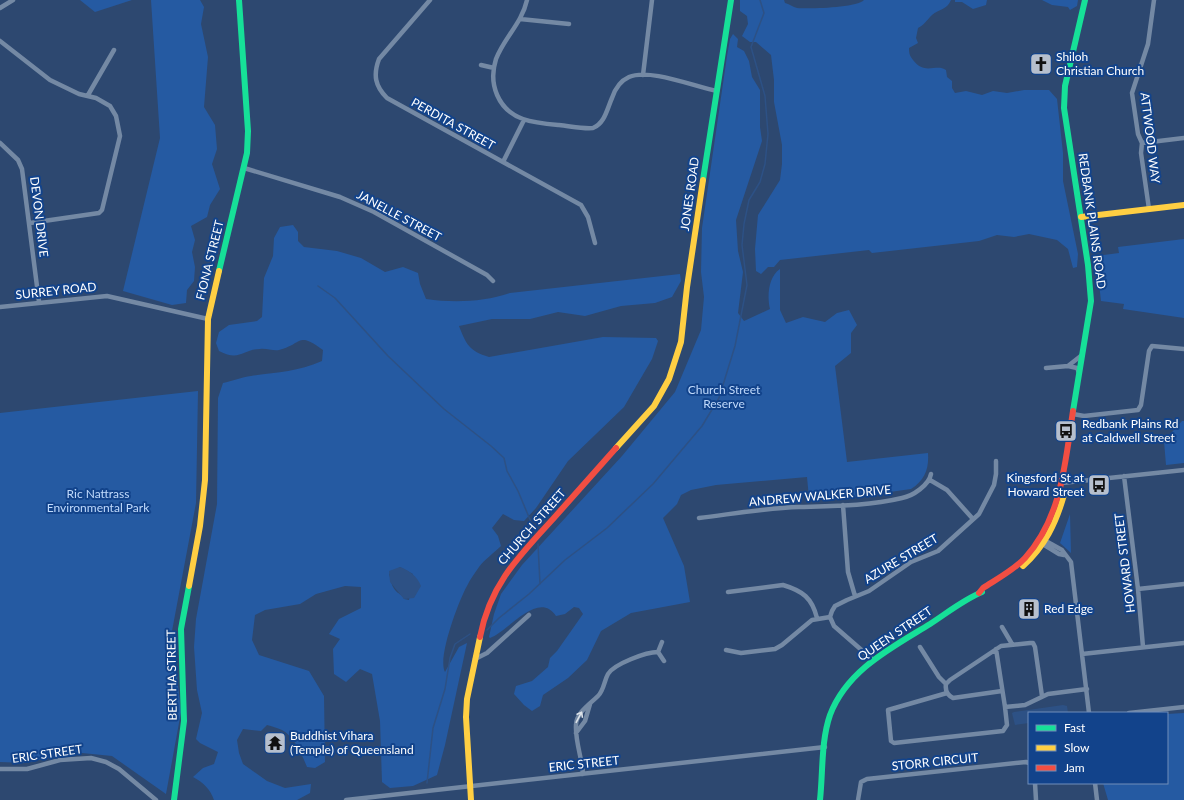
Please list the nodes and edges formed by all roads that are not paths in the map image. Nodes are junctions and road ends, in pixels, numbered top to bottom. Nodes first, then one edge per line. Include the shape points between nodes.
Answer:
1 (13, 0) edge
2 (239, 0) edge
3 (430, 0) edge
4 (526, 0) edge
5 (652, 0) edge
6 (731, 0) edge
7 (1085, 0) edge
8 (1154, 0) edge
9 (0, 8) edge
10 (520, 19) junction
11 (569, 24) dead end
12 (0, 41) edge
13 (114, 50) dead end
14 (481, 65) dead end
15 (494, 68) junction
16 (643, 75) junction
17 (717, 91) junction
18 (88, 95) junction
19 (524, 120) junction
20 (1184, 138) edge
21 (0, 143) edge
22 (1142, 143) junction
23 (503, 162) junction
24 (244, 168) junction
25 (1184, 205) edge
26 (1149, 210) junction
27 (1081, 217) junction
28 (30, 223) junction
29 (595, 243) dead end
30 (493, 281) dead end
31 (39, 302) junction
32 (0, 307) edge
33 (208, 319) junction
34 (1184, 350) edge
35 (1083, 354) junction
36 (1068, 366) junction
37 (1046, 368) dead end
38 (1080, 374) junction
39 (664, 389) joint
40 (1073, 414) junction
41 (1068, 446) joint
42 (996, 461) dead end
43 (1184, 470) edge
44 (931, 474) dead end
45 (1124, 476) junction
46 (930, 480) junction
47 (1062, 483) junction
48 (843, 506) junction
49 (699, 518) dead end
50 (973, 519) junction
51 (200, 526) joint
52 (1043, 541) junction
53 (1184, 584) edge
54 (1138, 589) junction
55 (728, 592) dead end
56 (855, 596) junction
57 (530, 615) dead end
58 (830, 617) junction
59 (817, 618) junction
60 (1002, 627) dead end
61 (662, 642) dead end
62 (1184, 643) edge
63 (1012, 644) junction
64 (920, 647) dead end
65 (1143, 647) junction
66 (996, 649) junction
67 (726, 650) dead end
68 (658, 652) junction
69 (1082, 654) junction
70 (475, 659) junction
71 (873, 660) junction
72 (664, 661) dead end
73 (946, 684) junction
74 (1086, 689) junction
75 (1002, 691) junction
76 (947, 693) junction
77 (1042, 696) junction
78 (590, 704) junction
79 (1005, 707) junction
80 (1184, 707) edge
81 (1089, 712) edge
82 (1138, 712) edge
83 (576, 733) junction
84 (825, 747) junction
85 (1028, 763) edge
86 (0, 769) edge
87 (584, 774) junction
88 (1035, 784) edge
89 (1095, 784) edge
90 (471, 786) junction
91 (156, 800) edge
92 (174, 800) edge
93 (346, 800) edge
94 (471, 800) edge
95 (820, 800) edge
96 (858, 800) edge
97 (1036, 800) edge
98 (1097, 800) edge

1 - 9 street
2 - 24 street, FIONA STREET via 248,131
3 - 23 street, PERDITA STREET via 379,59 375,78 380,91 387,98
4 - 10 street
5 - 16 street
6 - 17 street, JONES ROAD
7 - 27 street, REDBANK PLAINS ROAD via 1065,86 1064,108
8 - 22 street, ATTWOOD WAY via 1148,44 1132,93 1138,134
10 - 11 street
10 - 15 street via 497,58
12 - 18 street via 50,80 79,94
13 - 18 street
14 - 15 street
15 - 19 street via 495,92 511,112
16 - 17 street
16 - 19 street via 628,77 620,83 614,91 603,120 593,128
17 - 39 street, JONES ROAD via 681,342
18 - 28 street via 110,106 119,127 120,136 102,210 94,216
19 - 23 street
20 - 22 street
21 - 28 street, DEVON DRIVE via 18,160 22,169
22 - 26 street, ATTWOOD WAY via 1141,153
23 - 29 street, PERDITA STREET via 581,205 588,217
24 - 30 street, JANELLE STREET via 340,197 374,212 487,275
24 - 33 street, FIONA STREET
25 - 26 street
26 - 27 street
27 - 35 street, REDBANK PLAINS ROAD via 1091,286
28 - 31 street, DEVON DRIVE
31 - 32 street, SURREY ROAD
31 - 33 street, SURREY ROAD via 107,296
33 - 51 street, FIONA STREET via 205,480
34 - 40 street via 1152,346 1138,410 1084,416
35 - 36 street
35 - 38 street, REDBANK PLAINS ROAD
36 - 37 street
36 - 38 street via 1077,368
38 - 40 street, REDBANK PLAINS ROAD
39 - 70 street, CHURCH STREET via 641,422 503,578 484,615
40 - 41 street, REDBANK PLAINS ROAD
41 - 47 street, QUEEN STREET
42 - 50 street, AZURE STREET via 996,474 990,494 980,514
43 - 45 street
44 - 46 street
45 - 47 street
45 - 54 street, HOWARD STREET
46 - 48 street, ANDREW WALKER DRIVE via 903,498
46 - 50 street via 947,490
47 - 52 street, QUEEN STREET via 1064,494 1060,514
48 - 49 street, ANDREW WALKER DRIVE via 799,507
48 - 56 street via 848,572
50 - 56 street, AZURE STREET via 938,551 911,562 869,590
51 - 92 street, BERTHA STREET via 181,629 184,721
52 - 69 street via 1062,550 1071,562
52 - 71 street, QUEEN STREET via 979,593
53 - 54 street
54 - 65 street, HOWARD STREET
55 - 59 street via 783,585 807,596 814,604
56 - 58 street, AZURE STREET via 835,606
57 - 70 street via 487,653
58 - 59 street
58 - 71 street via 834,626
59 - 67 street via 779,648 741,653
60 - 63 street
61 - 68 street
62 - 65 street
63 - 66 street
63 - 77 street via 1033,643
64 - 73 street
65 - 69 street
66 - 73 street
66 - 75 street
68 - 72 street
68 - 78 street via 641,654 611,670 601,692
69 - 74 street
70 - 90 street, CHURCH STREET via 466,717
71 - 84 street, QUEEN STREET via 841,692 830,717
73 - 76 street
74 - 77 street
74 - 81 street
75 - 76 street via 953,698
75 - 79 street
76 - 79 street via 888,710 891,741 894,743 1003,731 1007,725
77 - 79 street via 1025,705
78 - 83 street via 585,721
83 -> 78 street via 578,718
80 - 82 street
83 - 87 street
84 - 87 street, ERIC STREET
84 - 95 street, QUEEN STREET
85 - 96 street, STORR CIRCUIT via 867,780 859,786
86 - 91 street, ERIC STREET via 27,769 60,760 91,758 119,769
87 - 90 street, ERIC STREET
88 - 97 street
89 - 98 street
90 - 93 street, ERIC STREET
90 - 94 street, CHURCH STREET

